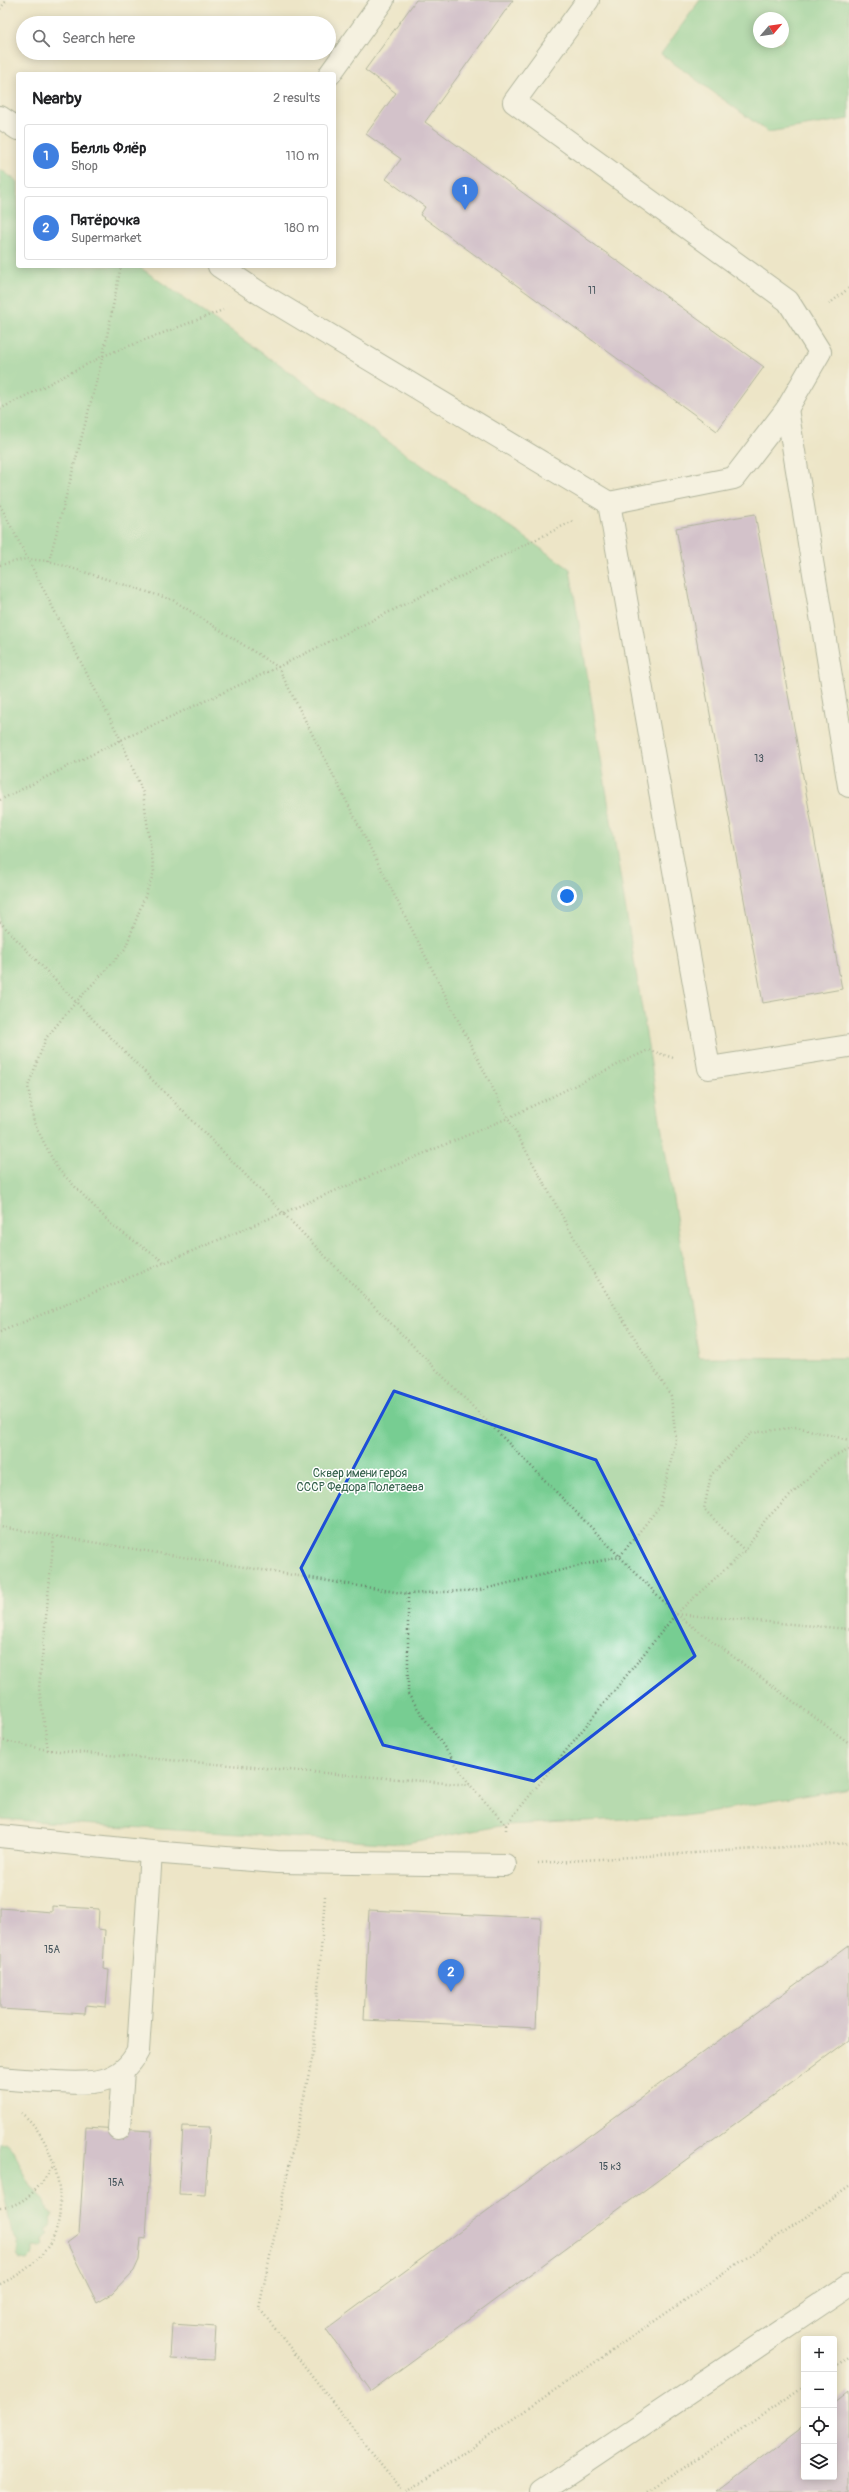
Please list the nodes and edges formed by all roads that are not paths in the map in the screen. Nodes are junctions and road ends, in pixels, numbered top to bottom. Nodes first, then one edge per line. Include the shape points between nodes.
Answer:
1 (383, 0) edge
2 (588, 0) edge
3 (331, 72) edge
4 (0, 117) edge
5 (16, 128) edge
6 (222, 268) edge
7 (787, 409) junction
8 (609, 503) junction
9 (849, 786) edge
10 (849, 1046) edge
11 (0, 1836) edge
12 (151, 1852) junction
13 (505, 1865) road end
14 (123, 2071) junction
15 (0, 2078) edge
16 (119, 2129) dead end
17 (849, 2285) edge
18 (541, 2492) edge

1 - 3 lane
2 - 7 lane via 514,102 788,301 820,352
4 - 5 lane
6 - 8 lane
7 - 8 lane via 734,478
7 - 9 lane
8 - 10 lane via 709,1068
11 - 12 lane
12 - 13 lane via 277,1862
12 - 14 lane via 138,2051
14 - 15 lane via 106,2081 89,2084
14 - 16 lane
17 - 18 lane

